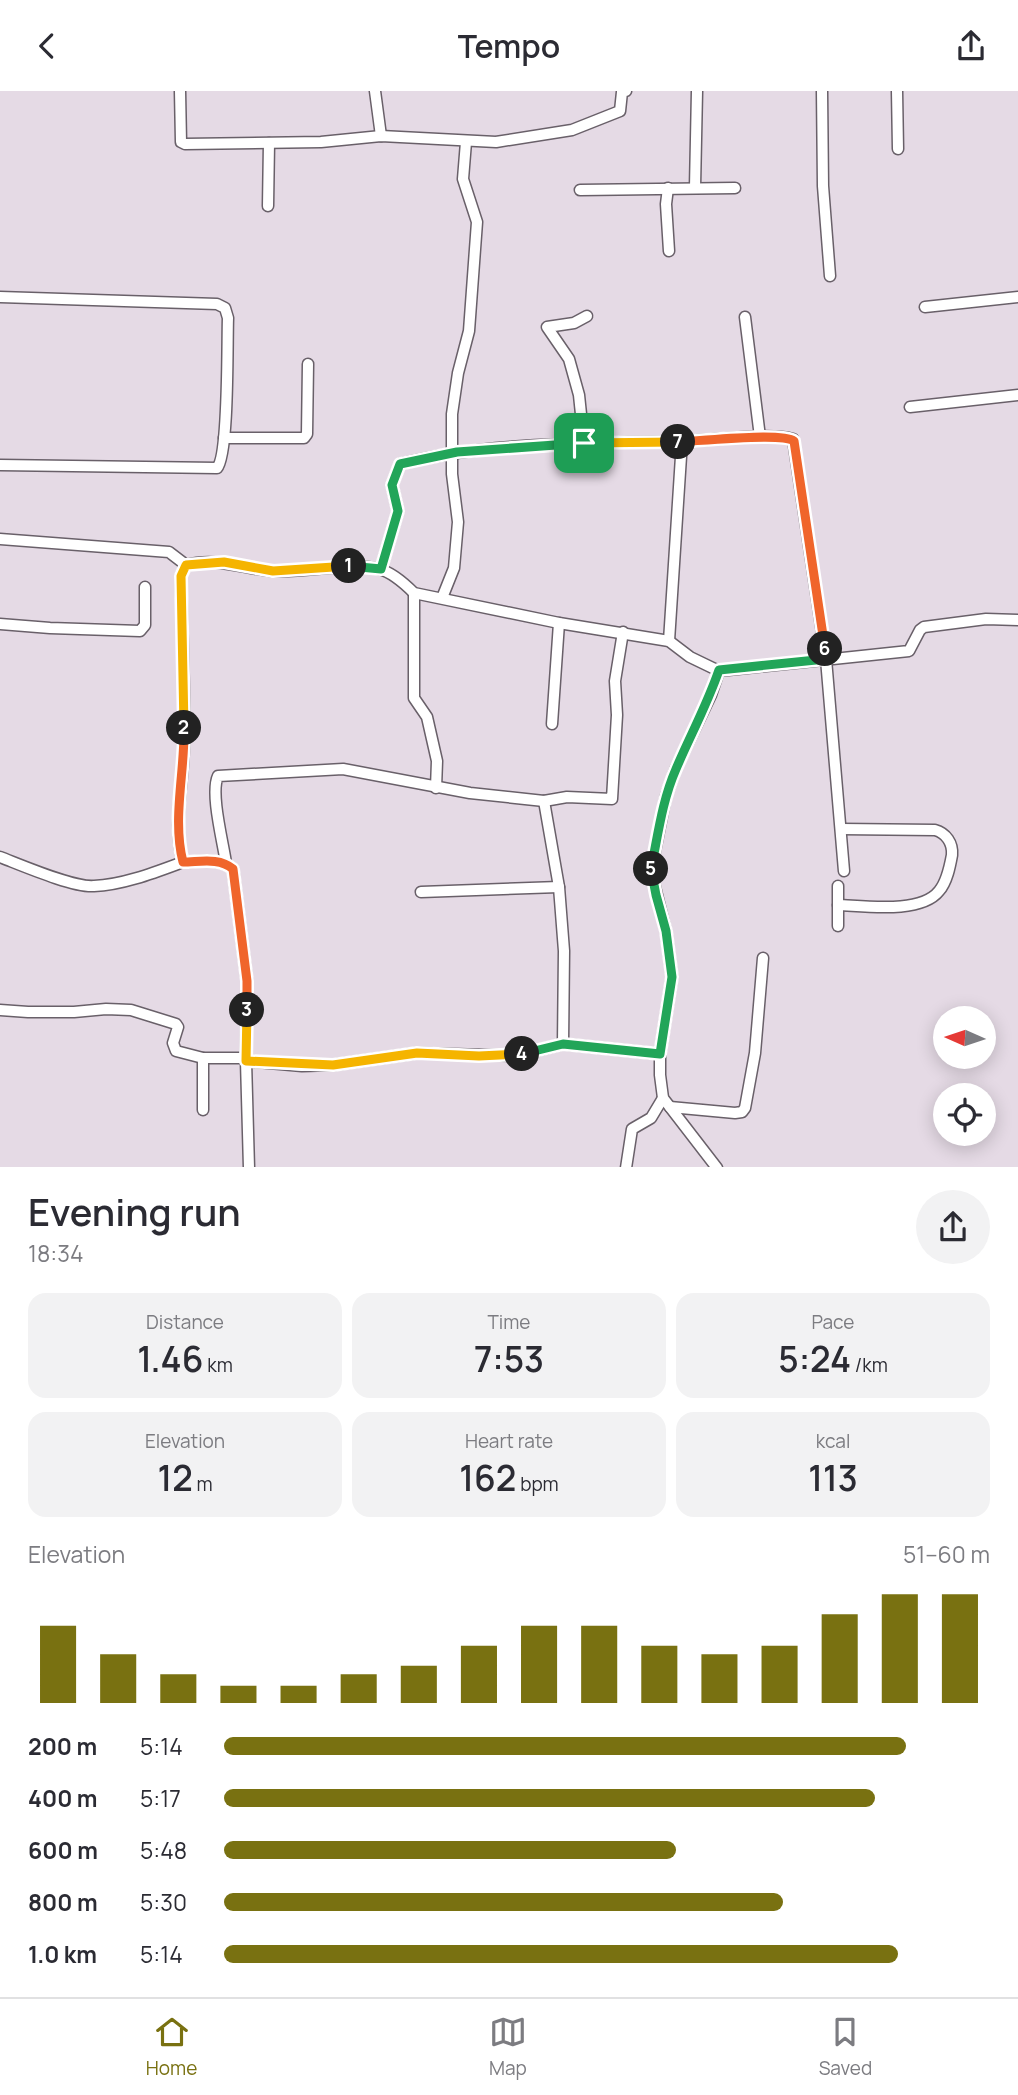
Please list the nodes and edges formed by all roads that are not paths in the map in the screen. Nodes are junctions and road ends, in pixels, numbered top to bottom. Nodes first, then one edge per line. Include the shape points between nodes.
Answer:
1 (180, 91) edge
2 (375, 91) edge
3 (626, 91) edge
4 (697, 91) edge
5 (822, 91) edge
6 (897, 91) edge
7 (381, 136) junction
8 (466, 142) junction
9 (269, 143) junction
10 (898, 149) dead end
11 (695, 187) junction
12 (668, 188) junction
13 (735, 188) dead end
14 (580, 190) dead end
15 (268, 206) dead end
16 (669, 251) dead end
17 (830, 276) dead end
18 (0, 297) edge
19 (1018, 297) edge
20 (925, 307) dead end
21 (587, 316) dead end
22 (745, 317) dead end
23 (308, 363) dead end
24 (1018, 395) edge
25 (910, 407) dead end
26 (760, 437) junction
27 (224, 438) junction
28 (682, 442) junction
29 (584, 443) junction
30 (452, 453) junction
31 (0, 465) edge
32 (0, 539) edge
33 (186, 565) junction
34 (381, 569) junction
35 (145, 587) dead end
36 (414, 593) junction
37 (442, 598) junction
38 (1018, 620) edge
39 (559, 623) junction
40 (0, 624) edge
41 (623, 632) junction
42 (669, 642) junction
43 (826, 659) junction
44 (719, 670) junction
45 (552, 724) dead end
46 (436, 788) junction
47 (544, 801) junction
48 (841, 829) junction
49 (0, 857) edge
50 (183, 862) junction
51 (226, 863) junction
52 (844, 871) dead end
53 (838, 886) dead end
54 (559, 887) junction
55 (421, 892) dead end
56 (838, 905) junction
57 (838, 926) dead end
58 (763, 958) dead end
59 (0, 1010) edge
60 (563, 1044) junction
61 (660, 1054) junction
62 (203, 1058) junction
63 (246, 1059) junction
64 (666, 1103) junction
65 (203, 1110) dead end
66 (245, 1167) edge
67 (626, 1167) edge
68 (717, 1167) edge

1 - 9 street via 181,142
2 - 7 street
3 - 8 street via 622,92 620,111 572,130
4 - 11 street
5 - 17 street
6 - 10 street
7 - 8 street
7 - 9 street
8 - 30 street via 463,179 477,222 469,331 452,414
9 - 15 street
11 - 12 street
11 - 13 street
12 - 14 street
12 - 16 street
18 - 27 street via 218,304 225,308
19 - 20 street
21 - 29 street via 547,327 569,359 579,395
22 - 26 street
23 - 27 street via 304,438
24 - 25 street
26 - 28 street
26 - 43 street via 794,441
27 - 31 street via 222,462 217,468
28 - 29 street
28 - 42 street
29 - 30 street
30 - 34 street via 400,464 392,485 398,511
30 - 37 street via 458,522 454,568
32 - 33 street via 169,552
33 - 34 street via 224,562 273,571 348,566
33 - 50 street via 181,576 184,745 178,830
34 - 36 street
35 - 40 street via 145,625 140,631
36 - 37 street
36 - 46 street via 414,698 427,717 437,761
37 - 39 street
38 - 43 street via 934,625 920,630 909,651
39 - 41 street
39 - 45 street
41 - 42 street
41 - 47 street via 615,681 612,799
42 - 44 street
43 - 44 street
43 - 48 street
44 - 61 street via 666,796 651,871 672,977
46 - 47 street
46 - 51 street via 343,769 218,776
47 - 54 street
48 - 52 street
48 - 56 street via 935,830 943,832 953,849 939,892 923,902 901,907
49 - 50 street via 93,887
50 - 51 street
51 - 63 street via 233,869 247,981
53 - 56 street
54 - 55 street
54 - 60 street
56 - 57 street
58 - 64 street via 745,1108 735,1113
59 - 62 street via 131,1010 176,1024 176,1051
60 - 61 street
60 - 63 street via 515,1056 417,1053 333,1065
61 - 64 street
62 - 63 street
62 - 65 street
63 - 66 street
64 - 67 street via 632,1129
64 - 68 street

